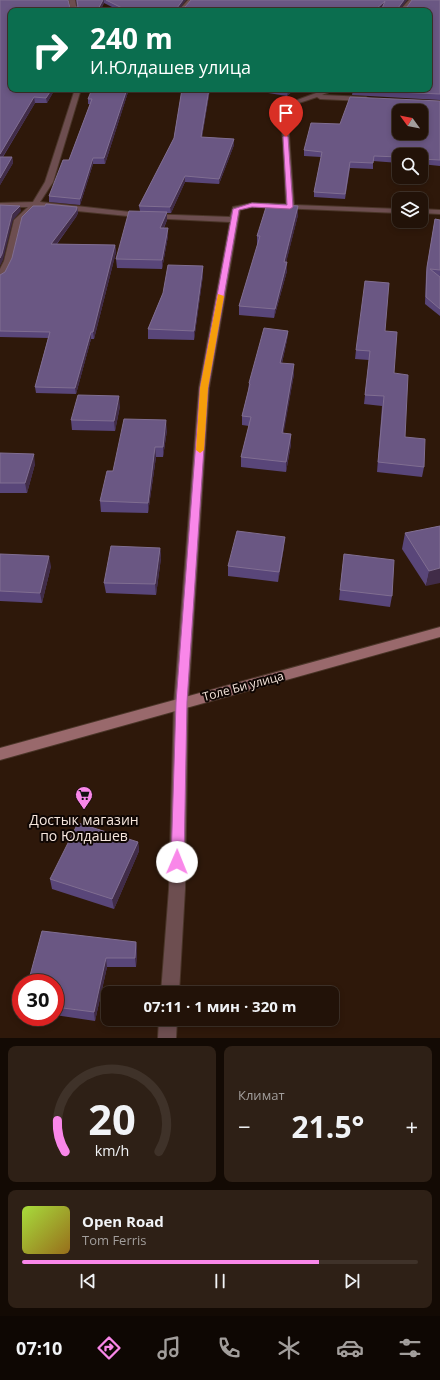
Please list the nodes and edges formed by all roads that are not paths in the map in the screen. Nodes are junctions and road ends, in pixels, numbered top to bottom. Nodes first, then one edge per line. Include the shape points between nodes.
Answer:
1 (191, 0) edge
2 (412, 0) edge
3 (184, 8) edge
4 (405, 8) edge
5 (77, 92) edge
6 (325, 92) edge
7 (315, 96) junction
8 (375, 100) edge
9 (35, 204) junction
10 (0, 205) edge
11 (290, 207) junction
12 (392, 211) edge
13 (428, 211) edge
14 (440, 212) edge
15 (234, 220) junction
16 (0, 278) edge
17 (440, 632) edge
18 (181, 702) junction
19 (0, 754) edge
20 (170, 986) edge
21 (168, 1026) edge
22 (167, 1038) edge

1 - 3 street
2 - 4 street
5 - 9 street via 49,182
6 - 7 street
7 - 8 street
7 - 11 street via 284,106
9 - 10 street
9 - 15 street via 148,216
9 - 16 street via 18,220 8,261
11 - 12 street
11 - 15 street via 252,205 236,209
13 - 14 street
15 - 18 street via 204,388
17 - 18 street, Толе Би улица
18 - 19 street, Толе Би улица
18 - 20 street via 177,889
21 - 22 street

